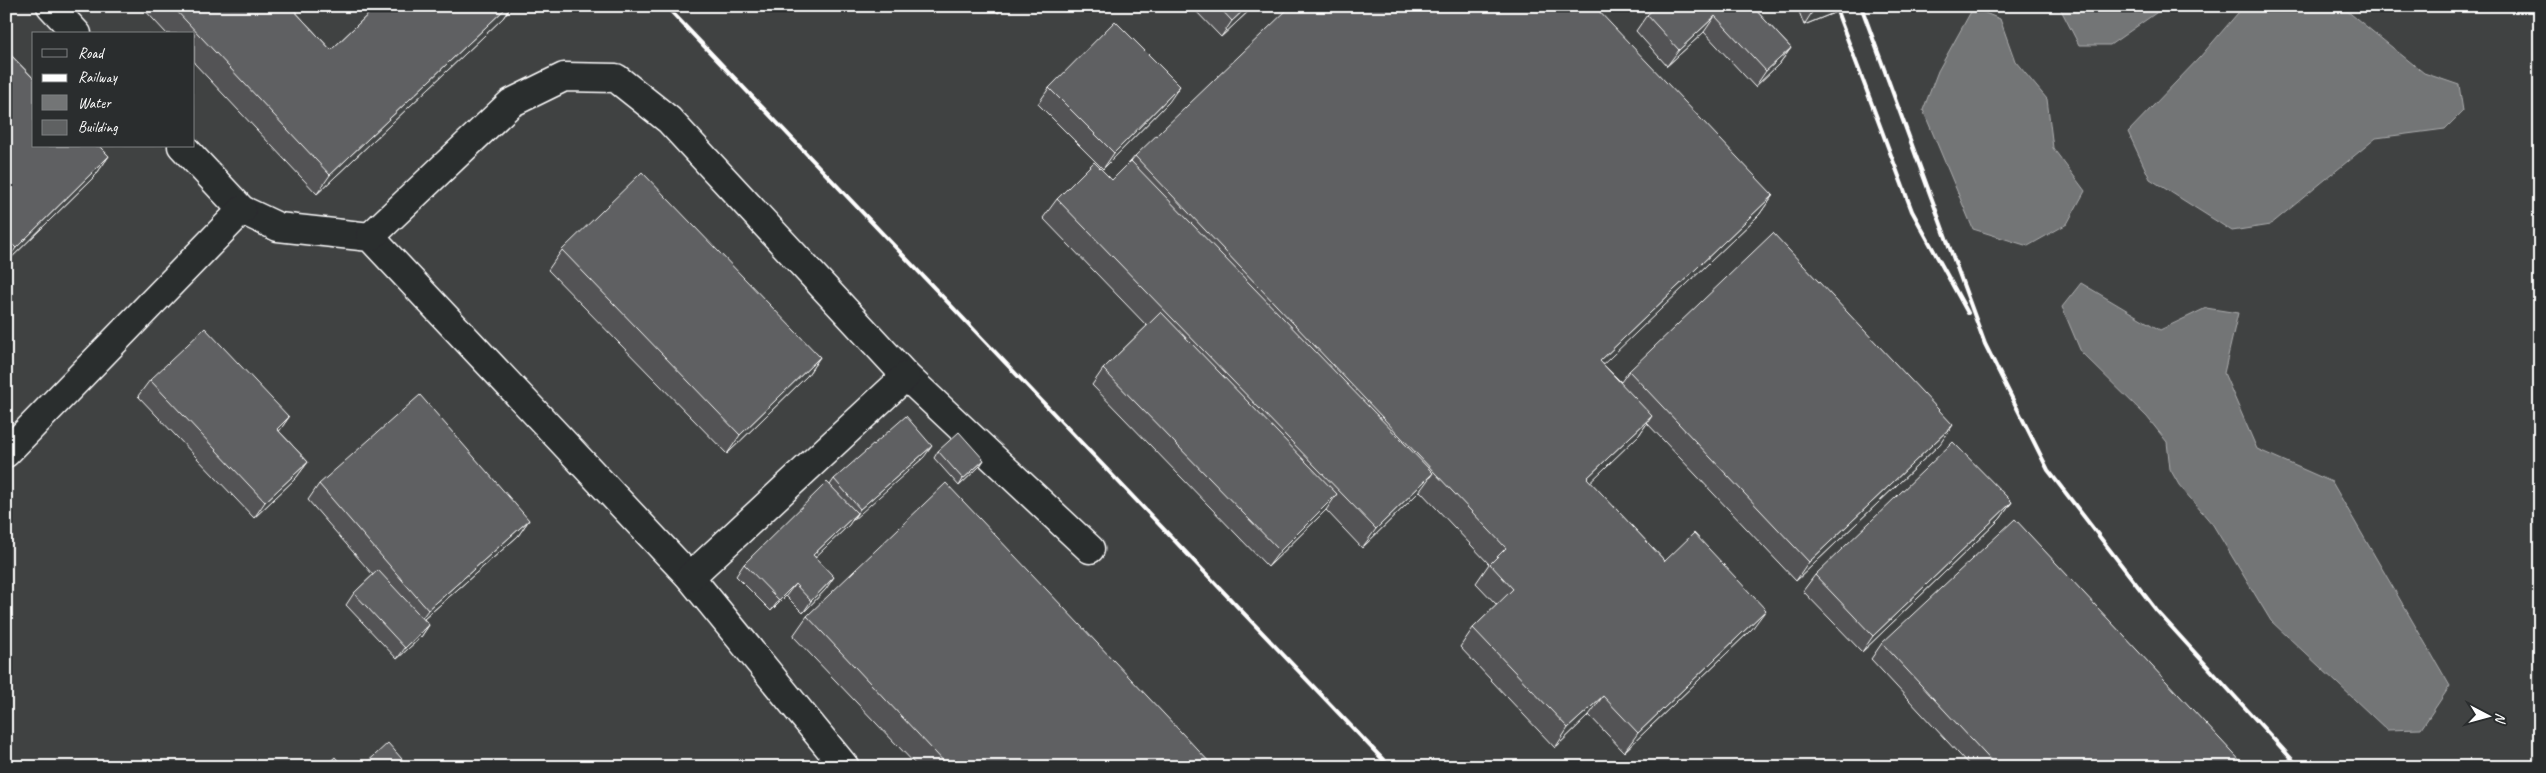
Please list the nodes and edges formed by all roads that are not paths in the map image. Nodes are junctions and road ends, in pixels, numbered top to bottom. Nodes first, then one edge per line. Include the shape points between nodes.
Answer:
1 (51, 6) edge
2 (75, 32) edge
3 (184, 148) edge
4 (242, 210) junction
5 (370, 237) junction
6 (906, 376) junction
7 (6, 453) edge
8 (1090, 549) dead end
9 (690, 577) junction
10 (846, 767) edge

1 - 2 street
3 - 4 street
4 - 5 street via 278,227
4 - 7 street
5 - 6 street via 511,103 564,77 616,78 669,120
5 - 9 street
6 - 8 street
6 - 9 street
9 - 10 street

